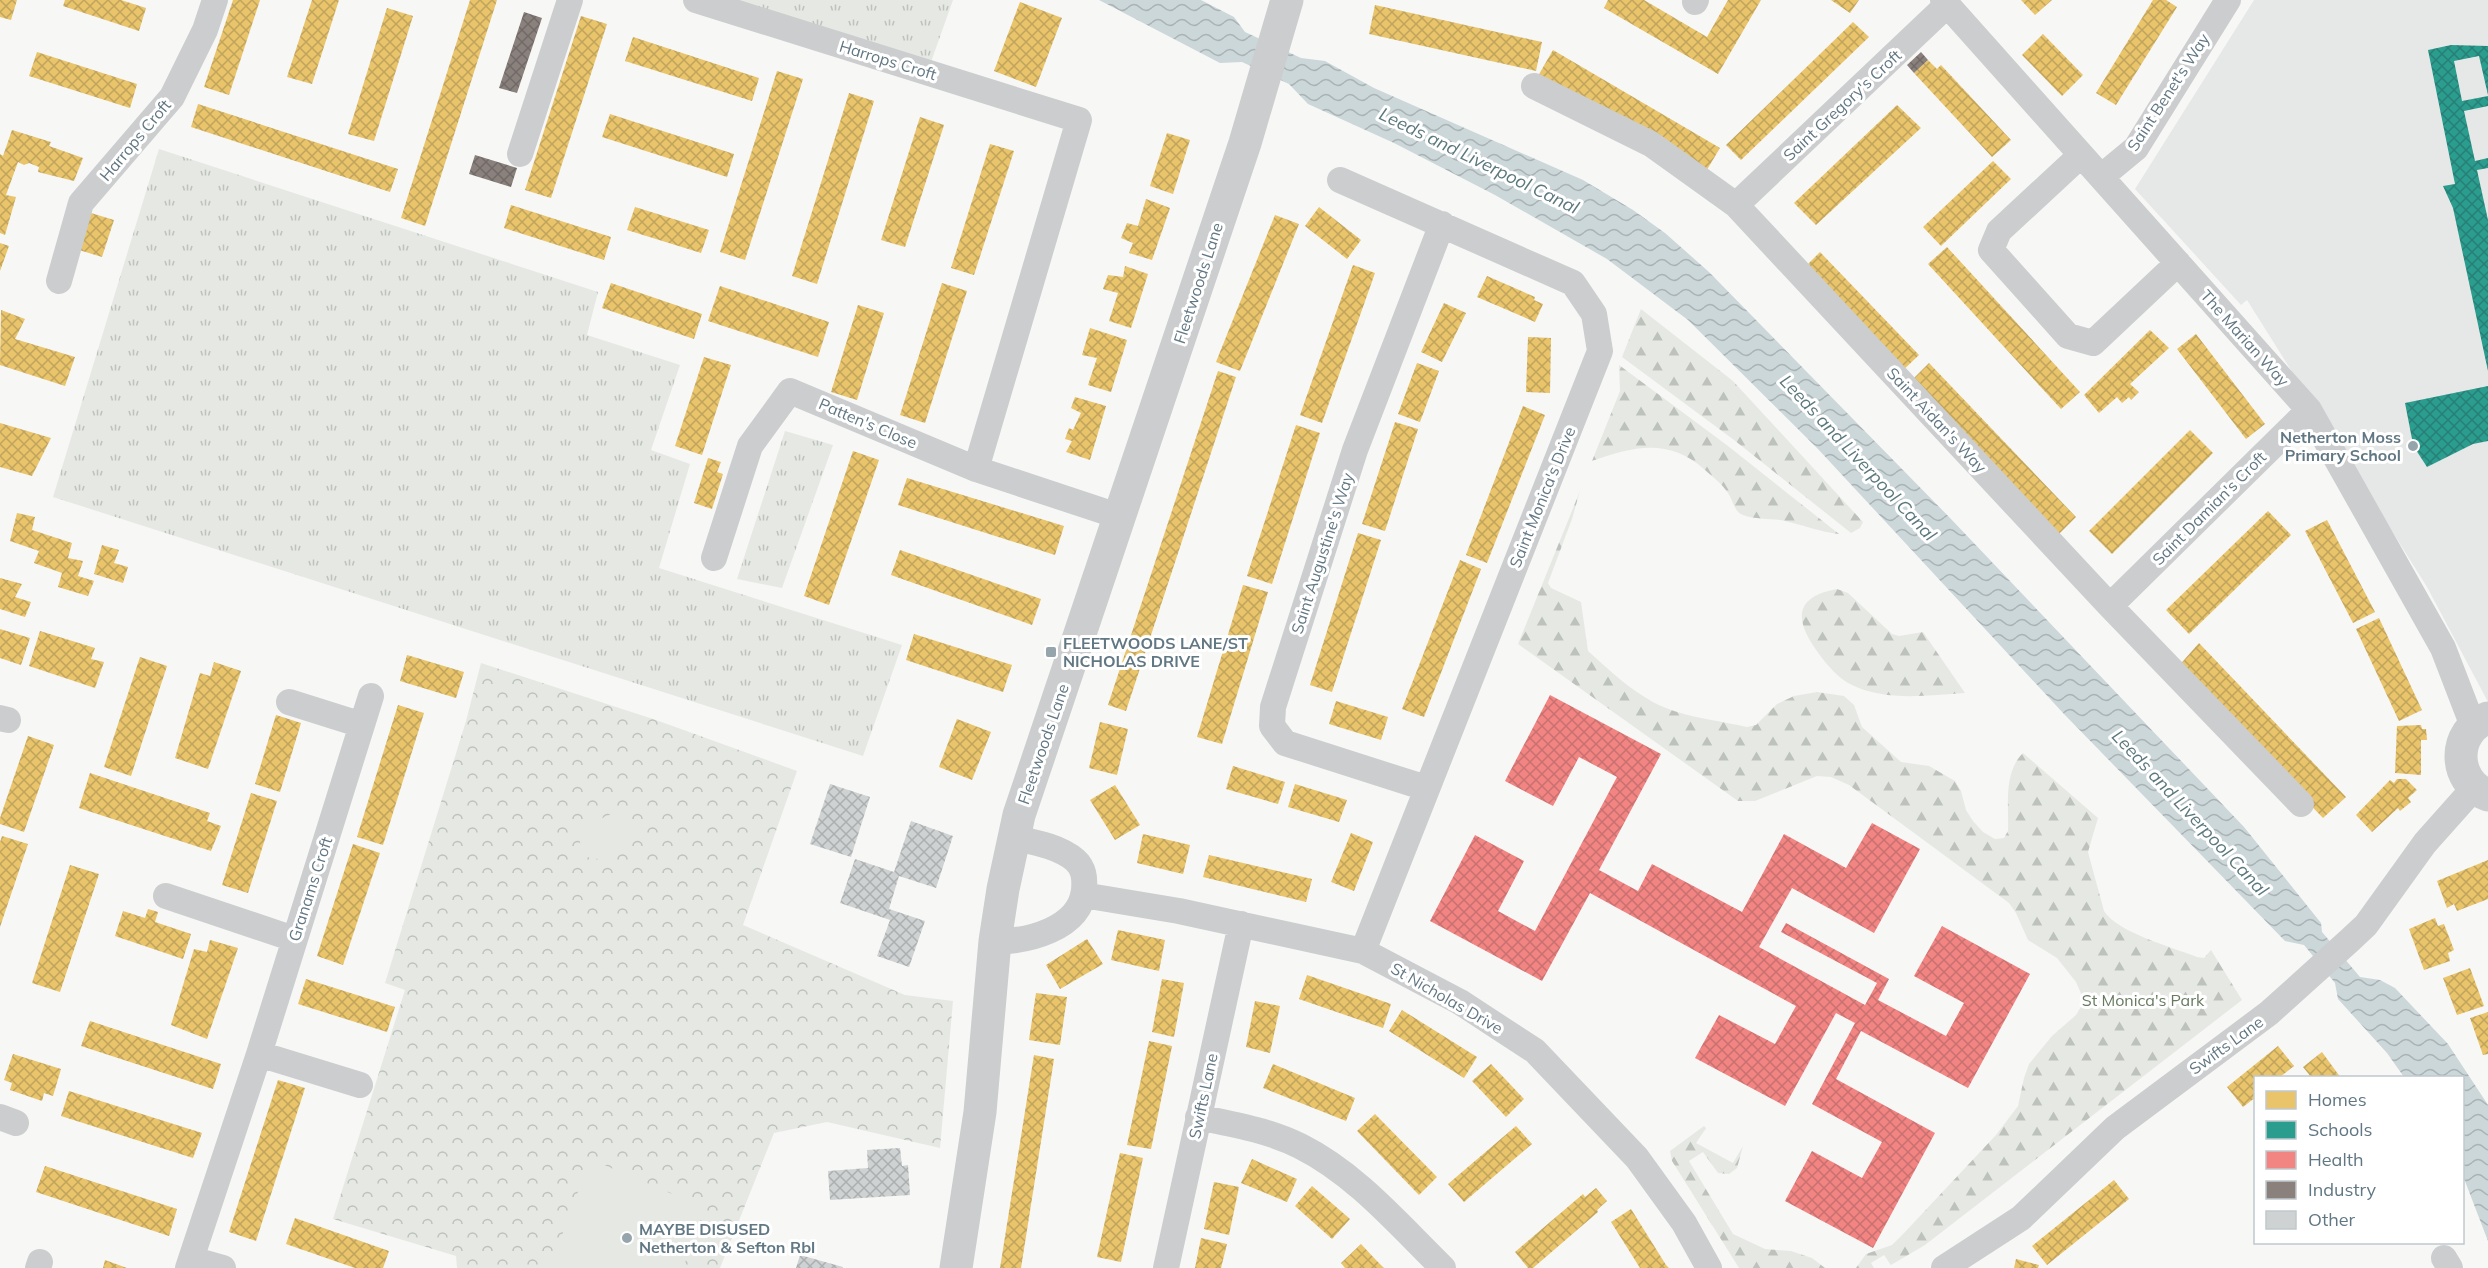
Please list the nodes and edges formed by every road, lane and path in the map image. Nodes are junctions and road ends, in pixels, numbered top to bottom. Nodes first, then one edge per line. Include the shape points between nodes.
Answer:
1 (215, 0) edge
2 (570, 0) edge
3 (696, 0) edge
4 (2228, 0) edge
5 (1945, 2) edge
6 (1285, 9) edge
7 (1534, 86) dead end
8 (520, 154) dead end
9 (2081, 154) junction
10 (2101, 177) junction
11 (1340, 180) dead end
12 (1736, 205) junction
13 (1442, 224) junction
14 (2178, 263) junction
15 (59, 281) dead end
16 (2309, 410) junction
17 (976, 469) junction
18 (1121, 517) junction
19 (714, 558) dead end
20 (2110, 606) junction
21 (371, 696) dead end
22 (289, 702) dead end
23 (2480, 722) edge
24 (362, 725) junction
25 (1426, 788) junction
26 (2481, 791) edge
27 (2301, 804) dead end
28 (1014, 838) junction
29 (1083, 895) junction
30 (166, 896) dead end
31 (1241, 924) junction
32 (294, 939) junction
33 (995, 941) junction
34 (1363, 951) junction
35 (258, 1054) junction
36 (360, 1085) dead end
37 (1198, 1117) junction
38 (190, 1263) edge
39 (223, 1268) edge
40 (956, 1268) edge
41 (1166, 1268) edge
42 (1443, 1268) edge
43 (1709, 1268) edge
44 (1944, 1268) edge

1 - 15 street, Harrops Croft via 205,30 172,97 81,203
2 - 8 street
3 - 17 street, Harrops Croft via 1079,120
4 - 10 street, Saint Benet's Way via 2136,148
5 - 9 street, The Marian Way
5 - 12 street, Saint Gregory's Croft
6 - 18 street, Fleetwoods Lane
7 - 12 street, Saint Aidan's Way via 1651,144
9 - 10 street, The Marian Way
9 - 14 street via 1999,231 1991,250 1998,259 2068,336 2093,343
10 - 14 street, The Marian Way
11 - 13 street, Saint Monica's Drive
12 - 20 street, Saint Aidan's Way
13 - 25 street, Saint Monica's Drive via 1573,283 1594,314 1600,351
13 - 25 street, Saint Augustine's Way via 1355,450 1273,707 1272,726 1285,743
14 - 16 street, The Marian Way
16 - 20 street, Saint Damian's Croft
16 - 23 street, The Marian Way via 2443,648
17 - 18 street, Patten's Close
17 - 19 street, Patten's Close via 790,391 750,446
18 - 28 street, Fleetwoods Lane
20 - 27 street, Saint Aidan's Way
21 - 24 street, Granams Croft
22 - 24 street
23 - 26 street via 2465,737 2460,750 2466,777
24 - 32 street, Granams Croft
25 - 34 street, Saint Monica's Drive
26 - 44 street, Swifts Lane via 2426,843 2366,925 2302,984 2115,1128 2021,1218
28 - 29 street via 1064,852 1074,860 1085,879
28 - 33 street, Fleetwoods Lane
29 - 31 street, St Nicholas Drive
29 - 33 street via 1079,907 1069,917 1038,936
30 - 32 street
31 - 34 street, St Nicholas Drive
31 - 37 street, Swifts Lane
32 - 35 street, Granams Croft
33 - 40 street, Fleetwoods Lane via 980,1112
34 - 43 street, St Nicholas Drive via 1460,1002 1535,1051 1637,1158 1684,1223
35 - 36 street
35 - 38 street, Granams Croft
37 - 41 street, Swifts Lane
37 - 42 street via 1271,1134 1322,1158 1367,1194
38 - 39 street

